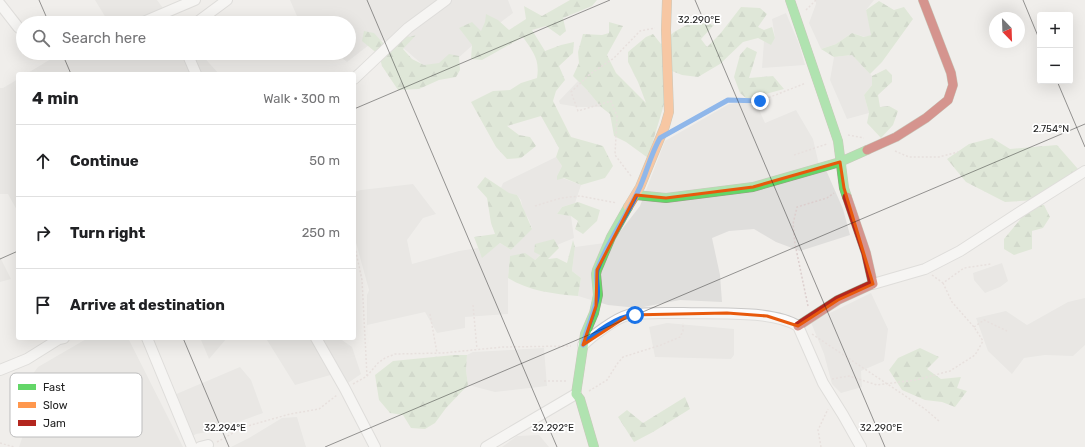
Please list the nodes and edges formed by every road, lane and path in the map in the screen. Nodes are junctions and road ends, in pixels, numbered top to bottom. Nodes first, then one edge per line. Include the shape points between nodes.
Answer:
1 (194, 0) edge
2 (227, 0) edge
3 (446, 0) edge
4 (668, 0) edge
5 (790, 0) edge
6 (923, 0) edge
7 (0, 4) edge
8 (157, 16) edge
9 (205, 16) edge
10 (16, 24) edge
11 (666, 26) junction
12 (190, 60) edge
13 (195, 72) edge
14 (356, 77) edge
15 (817, 79) junction
16 (674, 131) dead end
17 (838, 141) junction
18 (794, 154) dead end
19 (840, 162) junction
20 (1085, 172) edge
21 (844, 188) junction
22 (638, 191) junction
23 (631, 205) junction
24 (535, 206) dead end
25 (356, 252) edge
26 (991, 264) dead end
27 (925, 269) junction
28 (943, 283) junction
29 (873, 284) junction
30 (473, 305) dead end
31 (809, 309) dead end
32 (430, 314) dead end
33 (683, 314) junction
34 (798, 326) junction
35 (974, 327) junction
36 (1007, 331) dead end
37 (811, 334) dead end
38 (57, 340) edge
39 (148, 340) edge
40 (317, 340) edge
41 (583, 345) junction
42 (477, 350) junction
43 (437, 353) junction
44 (0, 370) edge
45 (367, 376) junction
46 (828, 377) dead end
47 (578, 379) junction
48 (544, 381) dead end
49 (886, 384) junction
50 (345, 388) junction
51 (578, 396) junction
52 (833, 399) junction
53 (939, 421) dead end
54 (0, 443) edge
55 (204, 446) edge
56 (14, 447) edge
57 (192, 447) edge
58 (375, 447) edge
59 (486, 447) edge
60 (594, 447) edge
61 (820, 447) edge
62 (861, 447) edge

1 - 8 street
2 - 9 street
3 - 14 street via 408,28
4 - 11 street
5 - 15 street
6 - 19 street via 951,73 953,85 948,100 896,137
7 - 10 street
11 - 22 street via 669,112
11 - 22 path via 640,30 614,58 590,74 571,92 578,111 611,102 617,116 615,154
12 - 13 street
15 - 16 path via 760,101 728,100
15 - 17 street
17 - 18 path
17 - 19 street
19 - 21 street
19 - 22 street via 753,187 666,198
20 - 27 street via 960,251
21 - 29 street via 866,253
21 - 31 path via 827,198 797,208 793,224 795,244
22 - 23 street
23 - 24 path via 580,196 561,198
23 - 41 street via 611,237 597,270 596,306
25 - 45 path via 362,280
26 - 28 path via 964,268
27 - 28 path
27 - 29 street
28 - 35 path via 952,302
29 - 34 street via 838,300
30 - 42 path
32 - 43 path
33 - 34 street via 727,313 767,316 791,321
33 - 41 street via 622,317
33 - 51 path via 683,331 680,337 624,357 616,364 607,380
34 - 52 street via 823,383
35 - 36 path via 984,320
35 - 49 path via 983,341 975,355 950,371 916,380
37 - 49 path
38 - 44 street via 27,359
39 - 57 street
40 - 50 street
41 - 42 path
41 - 47 street
42 - 43 path
43 - 45 path via 395,354 385,358
45 - 50 path
46 - 49 path via 834,379 849,376 877,385
47 - 48 path via 564,382
47 - 51 street
49 - 53 path
50 - 55 path via 319,409 251,425
50 - 58 street
51 - 59 street
51 - 60 street
52 - 61 path via 818,430
52 - 62 street
54 - 56 path

